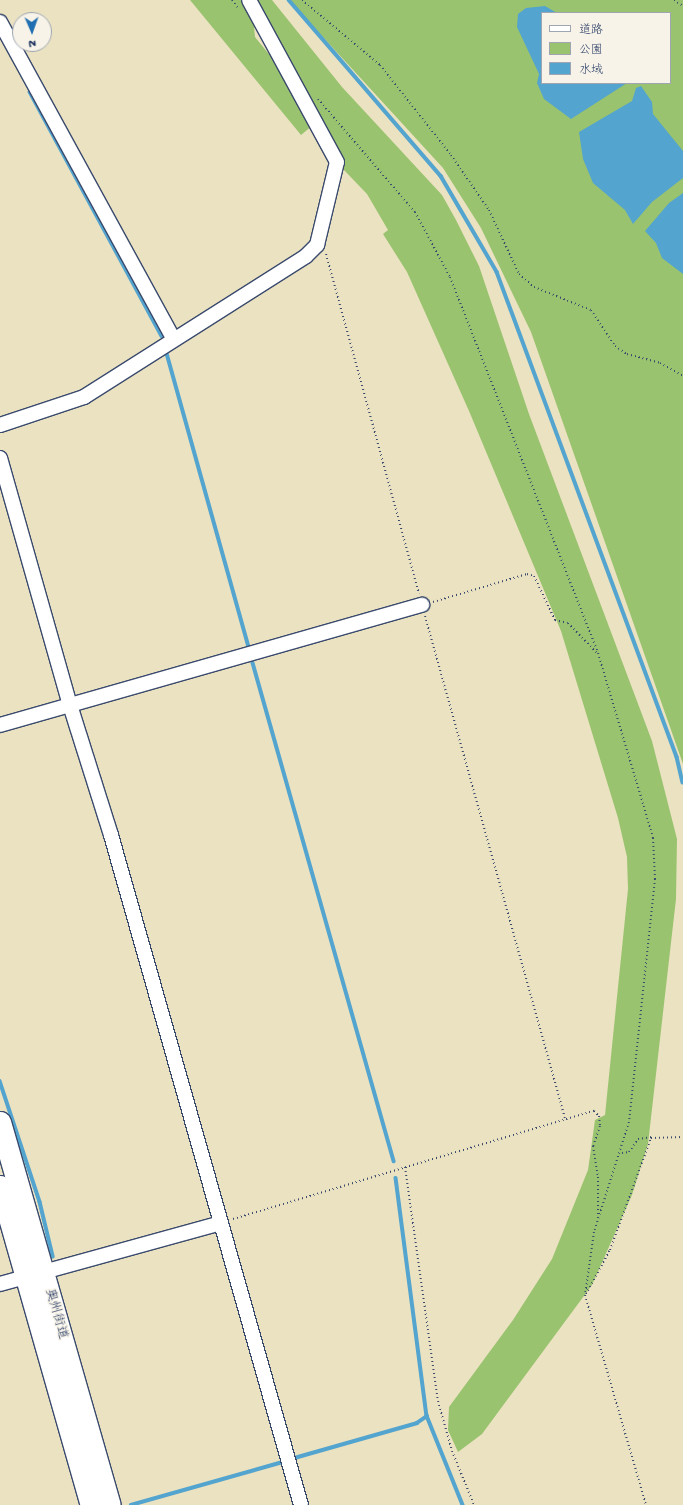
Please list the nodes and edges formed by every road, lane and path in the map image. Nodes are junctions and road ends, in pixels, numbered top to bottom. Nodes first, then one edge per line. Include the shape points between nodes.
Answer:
1 (232, 0) edge
2 (302, 0) edge
3 (674, 0) edge
4 (245, 5) edge
5 (683, 6) edge
6 (0, 22) edge
7 (315, 96) dead end
8 (317, 244) junction
9 (173, 338) junction
10 (683, 376) edge
11 (0, 425) edge
12 (0, 458) edge
13 (422, 605) junction
14 (598, 653) junction
15 (70, 705) junction
16 (0, 724) edge
17 (565, 1118) junction
18 (0, 1122) edge
19 (654, 1136) junction
20 (683, 1137) edge
21 (622, 1153) junction
22 (405, 1166) junction
23 (0, 1186) edge
24 (598, 1220) junction
25 (221, 1223) junction
26 (35, 1275) junction
27 (0, 1284) edge
28 (585, 1295) junction
29 (91, 1505) edge
30 (110, 1505) edge
31 (300, 1505) edge
32 (474, 1505) edge
33 (646, 1505) edge

1 - 4 path
2 - 10 path via 380,65 451,155 489,210 519,274 534,287 591,310 615,346 627,354 660,363
3 - 5 path
4 - 8 street via 337,162 325,225
6 - 9 street
7 - 14 path via 388,177 432,238 479,346
8 - 9 street via 306,256
8 - 13 path via 326,254
9 - 11 street via 84,397
12 - 15 street
13 - 14 path via 527,574 534,576 555,620 568,623
13 - 15 street
13 - 17 path
14 - 21 path via 655,854 631,1110
15 - 16 street
15 - 25 street via 111,835
17 - 22 path
17 - 24 path via 594,1111 599,1116 593,1146
18 - 26 highway, 奥州街道
19 - 20 path
19 - 21 path via 638,1140 629,1152
19 - 28 path via 610,1250
21 - 24 path
22 - 25 path
22 - 32 path via 438,1401 452,1451
23 - 26 highway, 奥州街道
24 - 28 path
25 - 26 street
25 - 31 street
26 - 27 street
26 - 29 highway, 奥州街道
26 - 30 highway, 奥州街道
28 - 33 path

